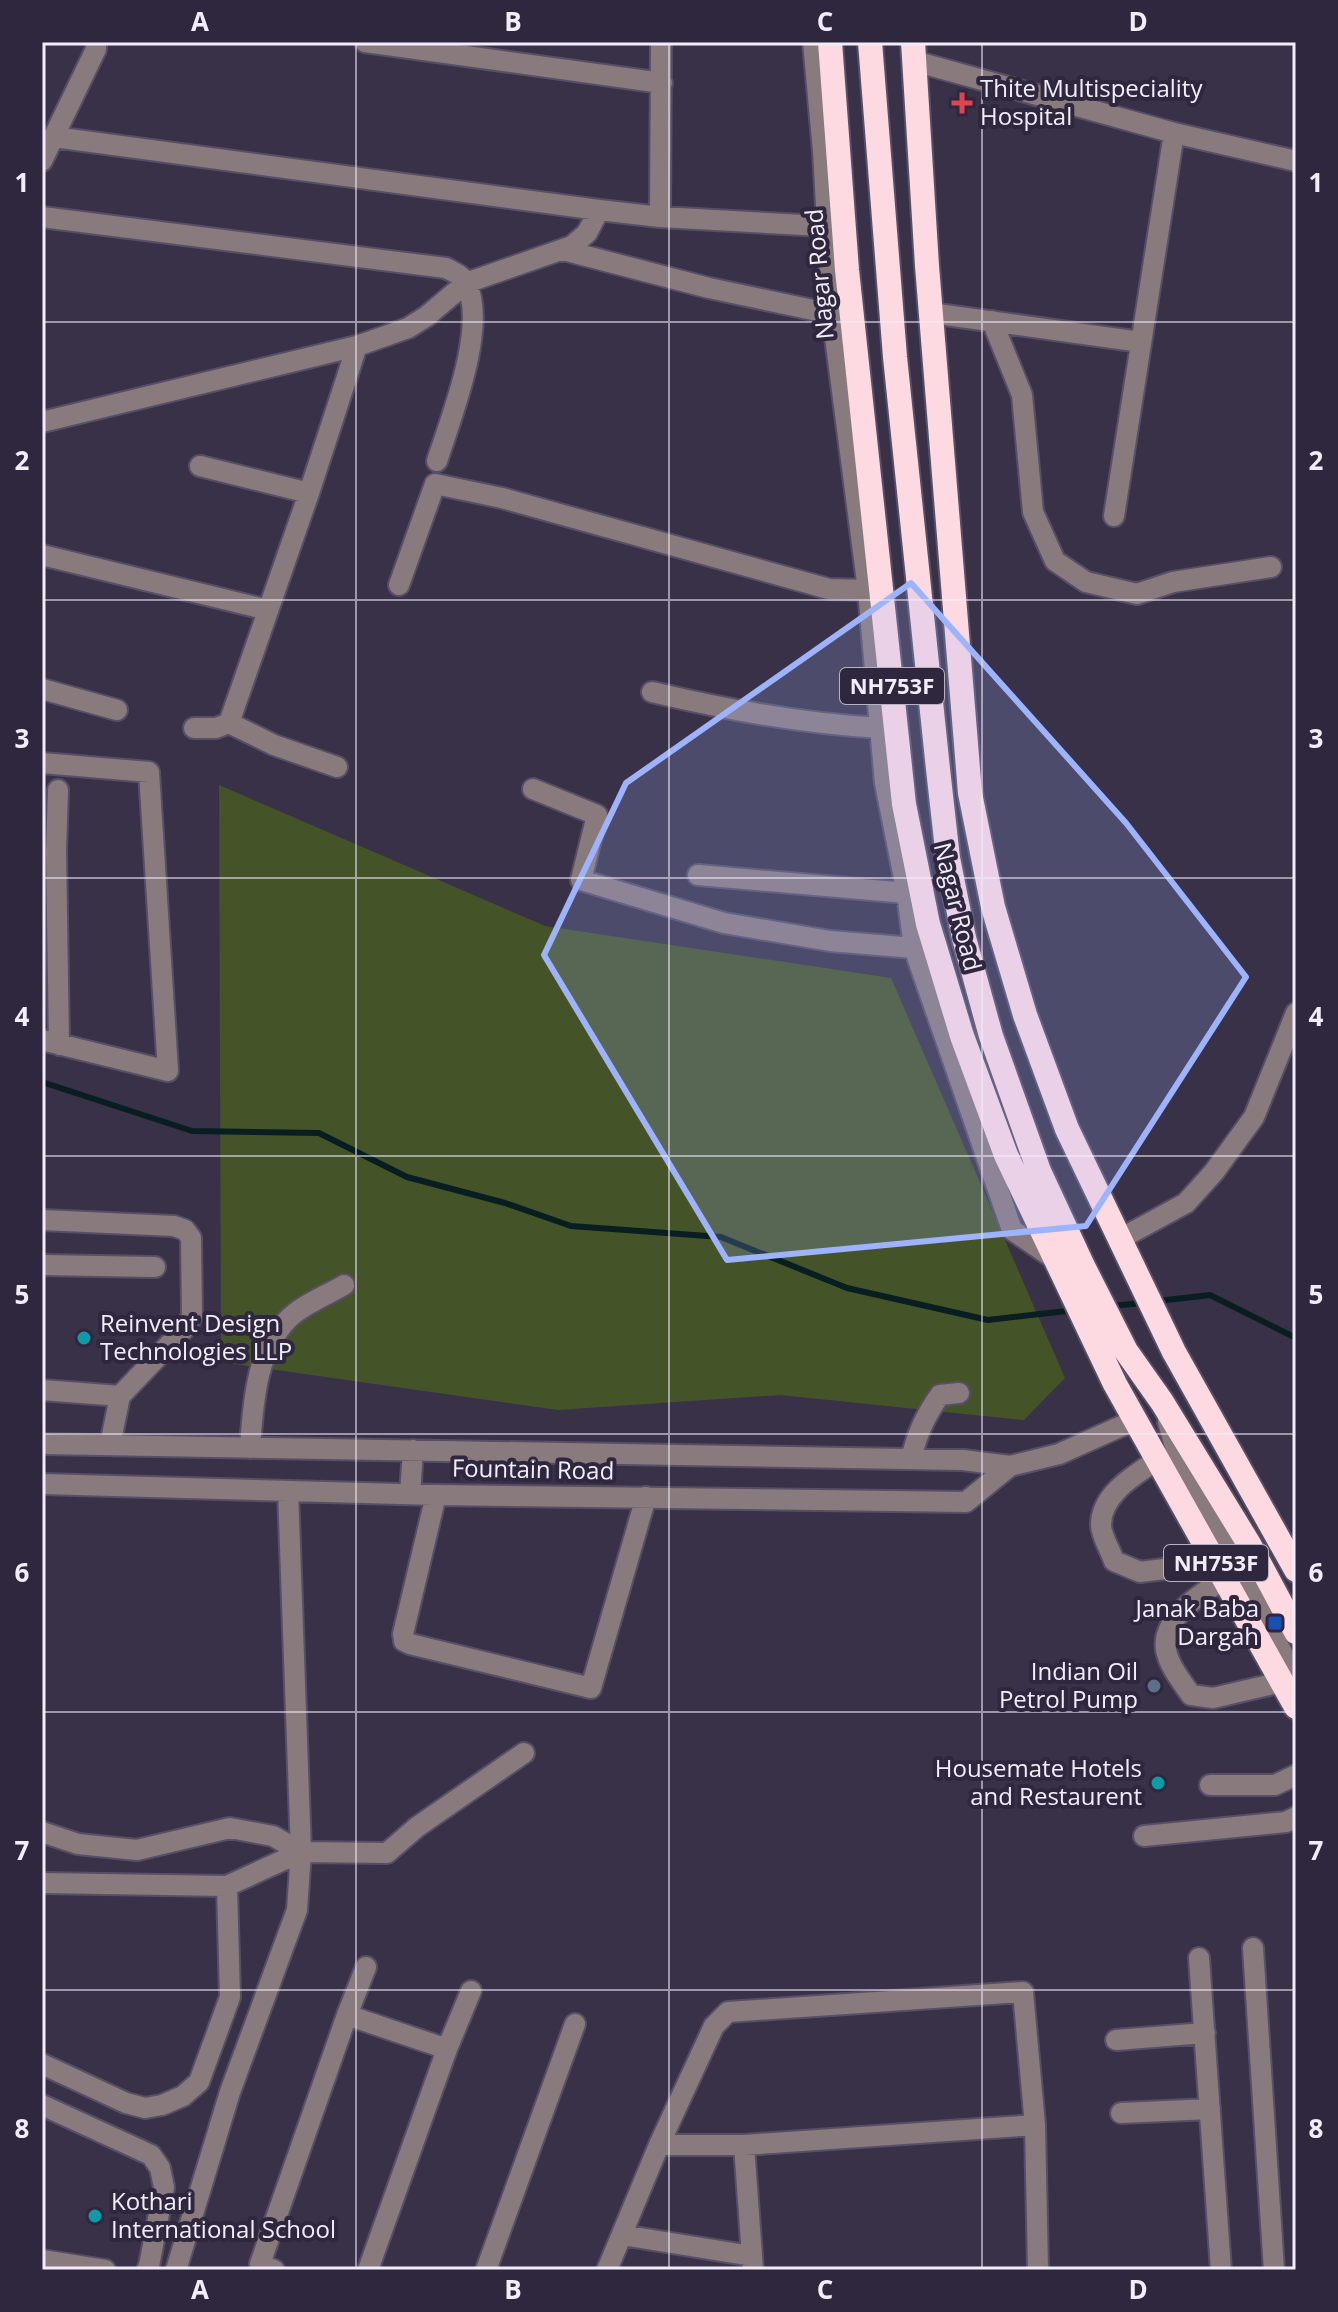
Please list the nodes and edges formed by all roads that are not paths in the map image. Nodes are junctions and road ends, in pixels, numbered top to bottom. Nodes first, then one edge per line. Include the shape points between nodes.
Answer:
1 (96, 42) edge
2 (365, 42) edge
3 (661, 42) edge
4 (813, 42) edge
5 (830, 42) edge
6 (870, 42) edge
7 (914, 52) edge
8 (662, 83) junction
9 (1174, 133) junction
10 (54, 137) junction
11 (42, 161) edge
12 (1296, 161) edge
13 (599, 210) junction
14 (42, 217) edge
15 (660, 217) junction
16 (835, 226) junction
17 (563, 250) junction
18 (466, 283) junction
19 (931, 313) junction
20 (832, 314) junction
21 (992, 321) junction
22 (1141, 342) junction
23 (357, 346) junction
24 (42, 422) edge
25 (437, 461) dead end
26 (200, 466) dead end
27 (309, 493) junction
28 (1114, 516) dead end
29 (42, 555) edge
30 (1271, 567) dead end
31 (399, 585) dead end
32 (868, 590) junction
33 (268, 610) junction
34 (42, 689) edge
35 (652, 692) dead end
36 (117, 710) dead end
37 (229, 723) junction
38 (194, 728) dead end
39 (881, 728) junction
40 (42, 763) edge
41 (337, 767) dead end
42 (533, 789) dead end
43 (58, 790) dead end
44 (49, 850) edge
45 (698, 875) dead end
46 (907, 893) junction
47 (914, 948) junction
48 (1296, 1013) edge
49 (51, 1042) edge
50 (42, 1220) edge
51 (1120, 1239) junction
52 (1056, 1260) junction
53 (42, 1265) edge
54 (155, 1267) dead end
55 (344, 1285) dead end
56 (1086, 1304) junction
57 (42, 1390) edge
58 (959, 1393) dead end
59 (120, 1396) junction
60 (1162, 1402) junction
61 (1135, 1420) junction
62 (1223, 1442) junction
63 (42, 1444) edge
64 (110, 1445) junction
65 (250, 1448) junction
66 (413, 1450) junction
67 (911, 1459) junction
68 (1157, 1460) junction
69 (1010, 1466) junction
70 (42, 1484) edge
71 (288, 1491) junction
72 (410, 1494) junction
73 (436, 1495) junction
74 (646, 1497) junction
75 (1207, 1549) junction
76 (1296, 1570) edge
77 (1224, 1579) junction
78 (1296, 1632) edge
79 (1289, 1680) edge
80 (1296, 1707) edge
81 (524, 1753) dead end
82 (1296, 1775) edge
83 (1210, 1785) dead end
84 (1296, 1817) edge
85 (42, 1832) edge
86 (1144, 1836) dead end
87 (301, 1852) junction
88 (42, 1883) edge
89 (227, 1886) junction
90 (1253, 1948) dead end
91 (1199, 1958) dead end
92 (366, 1967) dead end
93 (471, 1991) dead end
94 (347, 2015) junction
95 (575, 2024) dead end
96 (1205, 2033) junction
97 (1116, 2040) dead end
98 (447, 2049) junction
99 (42, 2064) edge
100 (199, 2082) junction
101 (230, 2092) junction
102 (42, 2105) edge
103 (1210, 2109) junction
104 (1121, 2113) dead end
105 (1035, 2125) junction
106 (659, 2145) junction
107 (744, 2145) junction
108 (622, 2235) junction
109 (42, 2260) edge
110 (753, 2263) edge
111 (105, 2270) edge
112 (147, 2270) edge
113 (176, 2270) edge
114 (274, 2270) edge
115 (368, 2270) edge
116 (486, 2270) edge
117 (607, 2270) edge
118 (1038, 2270) edge
119 (1221, 2270) edge
120 (1274, 2270) edge

1 - 10 street
2 - 8 street
3 - 8 street
4 - 16 street
5 - 16 highway, Nagar Road / NH753F
6 - 56 highway via 895,357 948,858 991,1036
7 - 9 street
7 - 19 highway, Nagar Road / NH753F
8 - 15 street
9 - 12 street
9 - 22 street
10 - 11 street
10 - 13 street
13 - 15 street
13 - 17 street via 587,233
14 - 18 street via 446,268
15 - 16 street
16 - 20 street
16 - 52 highway, Nagar Road / NH753F via 904,804 928,924 1006,1155
17 - 18 street
17 - 20 street
18 - 23 street via 408,328
18 - 25 street via 471,304 469,357
19 - 21 street
19 - 51 highway, Nagar Road / NH753F via 970,793 993,907 1067,1129
20 - 32 street
21 - 22 street
21 - 30 street via 1022,395 1033,512 1055,561 1086,582 1137,594 1173,582
22 - 28 street
23 - 24 street
23 - 27 street
26 - 27 street
27 - 33 street
29 - 33 street
31 - 32 street via 435,484 829,589
32 - 39 street
33 - 37 street
34 - 36 street
35 - 39 street via 725,710
37 - 38 street
37 - 41 street
39 - 46 street via 885,783
40 - 49 street via 149,772 168,1071
42 - 47 street via 597,815 581,880 724,923 830,941
43 - 44 street
44 - 49 street
45 - 46 street
46 - 47 street
47 - 52 street via 1012,1230
48 - 51 street via 1254,1117 1214,1172 1186,1203
50 - 59 street via 174,1226 191,1238 192,1316
51 - 62 highway, Nagar Road / NH753F
52 - 56 highway, Nagar Road / NH753F
53 - 54 street
55 - 65 street via 294,1314 275,1339 254,1395
56 - 60 highway via 1111,1324
56 - 61 highway, Nagar Road / NH753F
57 - 59 street
58 - 67 street via 940,1395 930,1408
59 - 64 street
60 - 62 highway
60 - 78 highway
60 - 79 street via 1178,1457
61 - 68 highway, Nagar Road / NH753F
61 - 69 street, Fountain Road via 1059,1454
62 - 76 highway, Nagar Road / NH753F
63 - 64 street, Fountain Road
64 - 65 street, Fountain Road
65 - 66 street, Fountain Road
66 - 67 street, Fountain Road
66 - 72 street
67 - 69 street, Fountain Road
68 - 75 highway, Nagar Road / NH753F
68 - 75 street via 1108,1500 1101,1526 1114,1561 1140,1572 1172,1568
69 - 74 street, Fountain Road via 966,1502
70 - 71 street, Fountain Road
71 - 72 street, Fountain Road
71 - 87 street
72 - 73 street, Fountain Road
73 - 74 street, Fountain Road
73 - 74 street via 404,1641 591,1688
75 - 77 highway, Nagar Road / NH753F
77 - 79 highway, Nagar Road / NH753F
77 - 79 street via 1181,1612 1168,1633 1166,1650 1178,1676 1191,1695 1213,1698
79 - 80 highway, Nagar Road / NH753F
81 - 87 street via 387,1853
82 - 83 street via 1275,1785
84 - 86 street
85 - 87 street via 78,1844 137,1850 230,1828 273,1836
87 - 89 street
87 - 101 street via 297,1910
88 - 89 street
89 - 100 street via 230,1997
90 - 120 street
91 - 96 street
92 - 94 street
93 - 98 street
94 - 98 street
94 - 114 street via 260,2264
95 - 116 street
96 - 97 street
96 - 103 street
98 - 115 street
99 - 100 street via 145,2108 183,2096
100 - 101 street
101 - 113 street
102 - 112 street via 151,2155 160,2168 164,2187
103 - 104 street
103 - 119 street
105 - 106 street via 1023,1992 728,2012 714,2026
105 - 107 street
105 - 118 street
106 - 107 street
106 - 108 street
107 - 110 street
108 - 110 street
108 - 117 street
109 - 111 street

